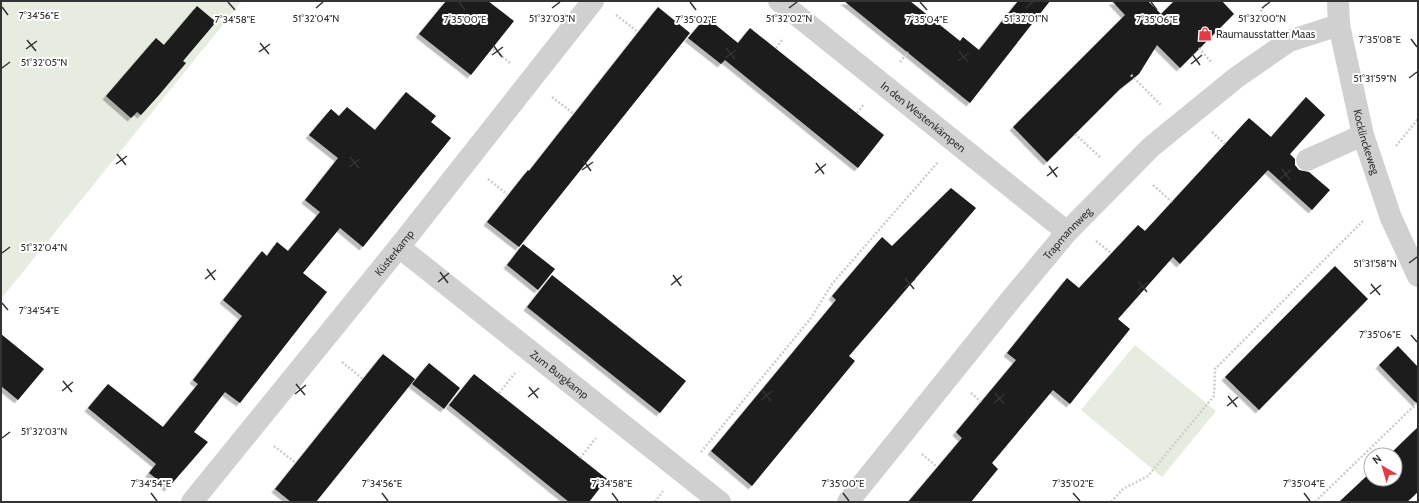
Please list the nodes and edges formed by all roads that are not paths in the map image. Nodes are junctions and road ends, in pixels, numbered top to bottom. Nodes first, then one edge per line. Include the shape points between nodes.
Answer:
1 (593, 1) edge
2 (779, 1) edge
3 (1338, 1) edge
4 (1338, 25) junction
5 (1362, 135) junction
6 (1307, 160) dead end
7 (1068, 232) junction
8 (399, 247) junction
9 (1418, 276) edge
10 (192, 502) edge
11 (720, 502) edge
12 (848, 502) edge

1 - 8 street, Küsterkamp
2 - 7 street, In den Westenkämpen
3 - 4 street, Kocklinckeweg
4 - 5 street, Kocklinckeweg
4 - 7 street, Trapmannweg via 1289,41 1237,77 1151,147
5 - 6 street
5 - 9 street, Kocklinckeweg via 1391,218
7 - 12 street, Trapmannweg
8 - 10 street, Küsterkamp
8 - 11 street, Zum Burgkamp

